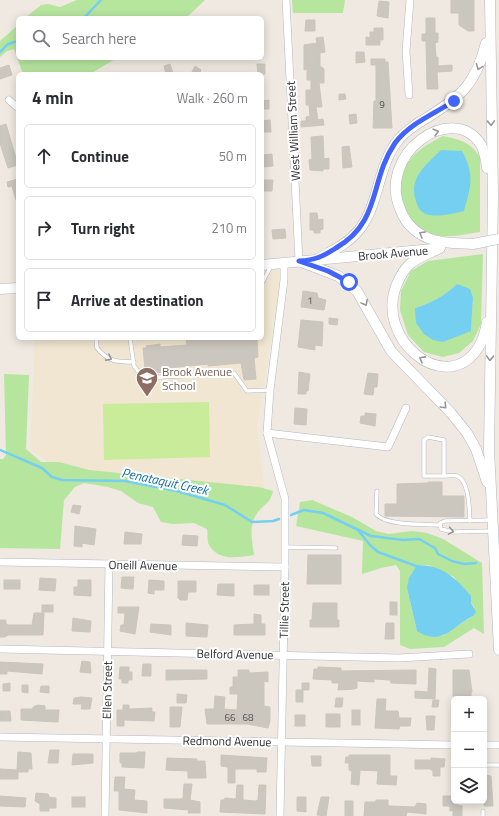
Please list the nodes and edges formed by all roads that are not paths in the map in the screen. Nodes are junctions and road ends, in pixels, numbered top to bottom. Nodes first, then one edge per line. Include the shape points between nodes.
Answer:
1 (286, 0) edge
2 (410, 0) edge
3 (490, 0) edge
4 (490, 30) junction
5 (409, 95) dead end
6 (9, 100) dead end
7 (16, 106) edge
8 (493, 195) junction
9 (499, 239) edge
10 (473, 244) junction
11 (440, 248) junction
12 (316, 260) junction
13 (299, 261) junction
14 (284, 262) junction
15 (273, 264) junction
16 (264, 265) edge
17 (264, 279) edge
18 (16, 288) edge
19 (0, 289) edge
20 (492, 305) junction
21 (96, 340) edge
22 (130, 340) edge
23 (134, 362) junction
24 (270, 390) junction
25 (406, 408) dead end
26 (267, 432) junction
27 (444, 476) junction
28 (377, 491) dead end
29 (491, 495) junction
30 (470, 521) junction
31 (440, 525) junction
32 (492, 526) junction
33 (285, 547) junction
34 (336, 548) dead end
35 (0, 562) edge
36 (109, 564) junction
37 (285, 567) junction
38 (0, 649) edge
39 (499, 650) edge
40 (108, 652) junction
41 (469, 654) dead end
42 (283, 656) junction
43 (0, 737) edge
44 (106, 739) junction
45 (281, 742) junction
46 (451, 745) edge
47 (487, 745) edge
48 (499, 745) edge
49 (487, 765) edge
50 (499, 765) edge
51 (483, 811) dead end
52 (105, 816) edge
53 (280, 816) edge
54 (483, 816) edge

1 - 13 street, West William Street
2 - 5 street via 406,51
3 - 4 main road
4 -> 8 main road
4 -> 12 main road via 479,67 468,87 454,101 414,125 400,138 386,161 362,226 349,240
6 - 7 street
10 -> 8 main road via 432,240 419,234 408,224 400,210 396,195 396,178 401,162 412,147 429,134 448,129 462,130 477,140 482,148
8 - 20 main road
9 - 10 main road, Brook Avenue, bridge
10 - 11 main road, Brook Avenue
11 - 12 main road, Brook Avenue
20 -> 11 main road via 479,346 460,364 450,366 432,363 419,358 408,348 395,324 392,308 394,292 401,275 410,264
12 - 13 main road, Brook Avenue
13 - 14 main road, Brook Avenue
13 -> 29 main road via 338,276 357,291 391,351 467,433 479,456
14 - 15 main road, Brook Avenue
14 - 24 street, Tillie Street
15 - 16 main road, Brook Avenue
15 - 17 lane
18 - 19 main road
20 -> 29 main road via 489,413
21 -> 23 lane via 97,348 110,360
22 - 23 lane
23 - 24 lane via 143,378 234,373 247,391
24 - 26 street, Tillie Street
25 - 26 street via 388,447
26 - 33 street, Tillie Street via 285,499
27 - 27 lane via 444,440 428,437 424,440 424,476
27 - 30 lane via 458,476 462,480 468,494
28 - 31 lane via 376,514 380,518
29 - 32 main road
30 - 31 lane via 445,521
30 - 32 lane
31 -> 32 lane via 441,529 452,532
32 - 39 main road
33 - 34 lane
33 - 37 street, Tillie Street
35 - 36 street, Oneill Avenue
36 - 37 street, Oneill Avenue
36 - 40 street, Ellen Street
37 - 42 street, Tillie Street
38 - 40 street, Belford Avenue
40 - 42 street, Belford Avenue
40 - 44 street, Ellen Street
41 - 42 street, Belford Avenue via 399,658
42 - 45 street, Tillie Street
43 - 44 street, Redmond Avenue
44 - 45 street, Redmond Avenue
44 - 52 street, Ellen Street
45 - 46 street, Redmond Avenue
45 - 53 street, Tillie Street
47 - 48 street
49 - 50 lane
51 - 54 lane

